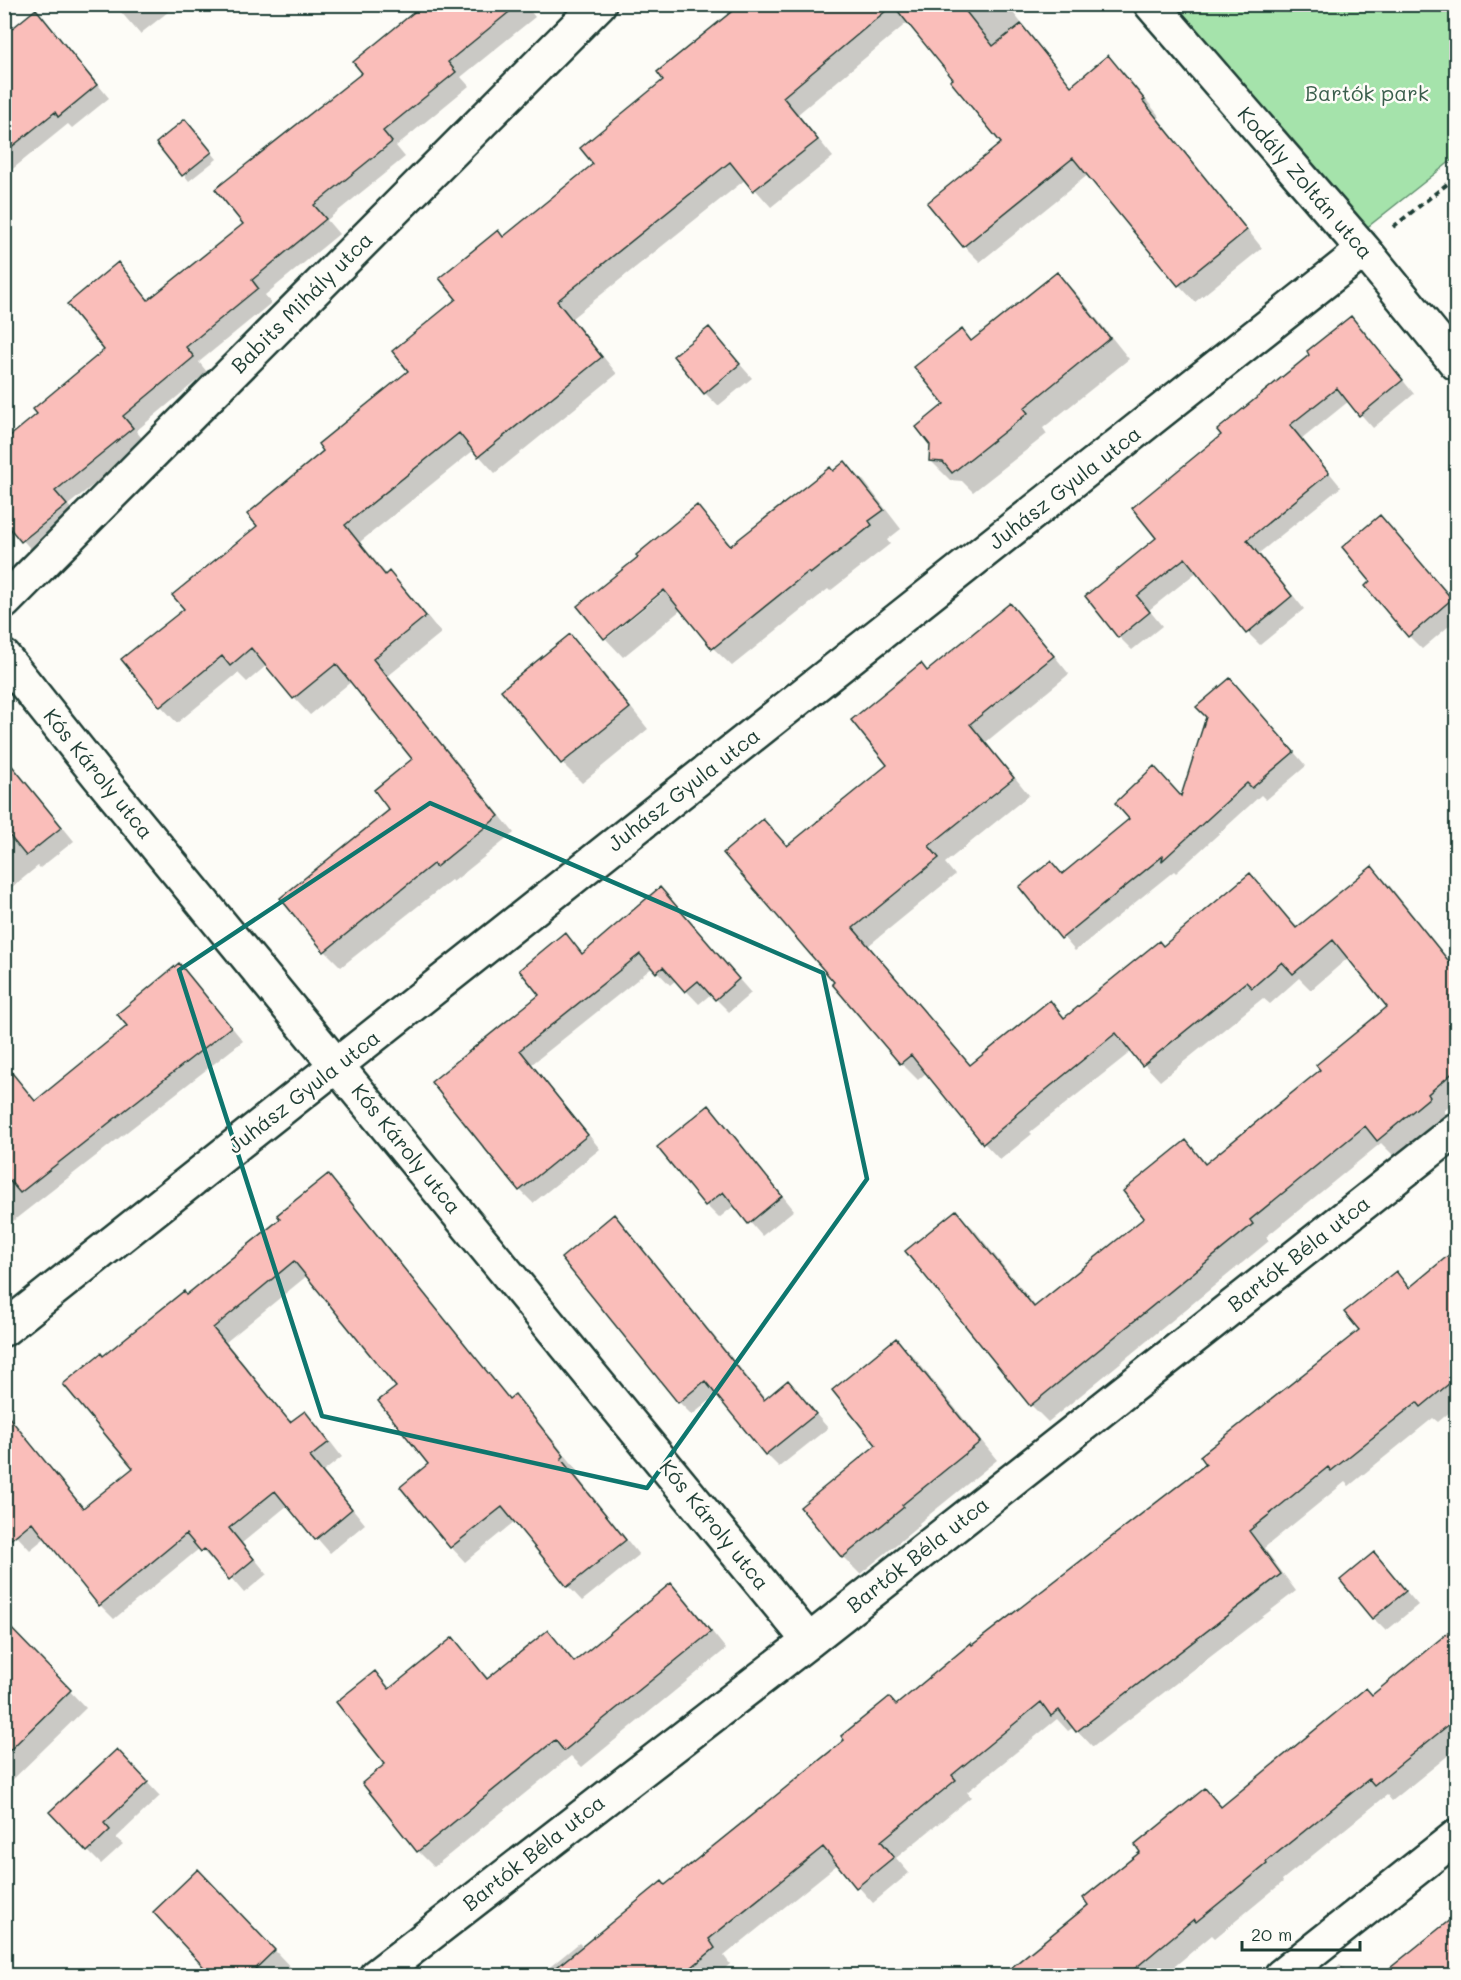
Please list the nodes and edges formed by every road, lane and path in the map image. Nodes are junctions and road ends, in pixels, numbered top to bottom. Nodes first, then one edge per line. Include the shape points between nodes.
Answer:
1 (599, 4) edge
2 (1151, 4) edge
3 (1456, 177) edge
4 (1364, 250) junction
5 (1456, 363) edge
6 (4, 602) edge
7 (4, 657) edge
8 (337, 1066) junction
9 (1456, 1130) edge
10 (4, 1329) edge
11 (809, 1641) junction
12 (1456, 1837) edge
13 (376, 1976) edge
14 (1281, 1976) edge

1 - 6 street, Babits Mihály utca
2 - 4 street, Kodály Zoltán utca
3 - 4 path
4 - 5 street, Kodály Zoltán utca
4 - 8 street, Juhász Gyula utca
7 - 8 street, Kós Károly utca
8 - 10 street, Juhász Gyula utca
8 - 11 street, Kós Károly utca
9 - 11 street, Bartók Béla utca
11 - 13 street, Bartók Béla utca
12 - 14 street

